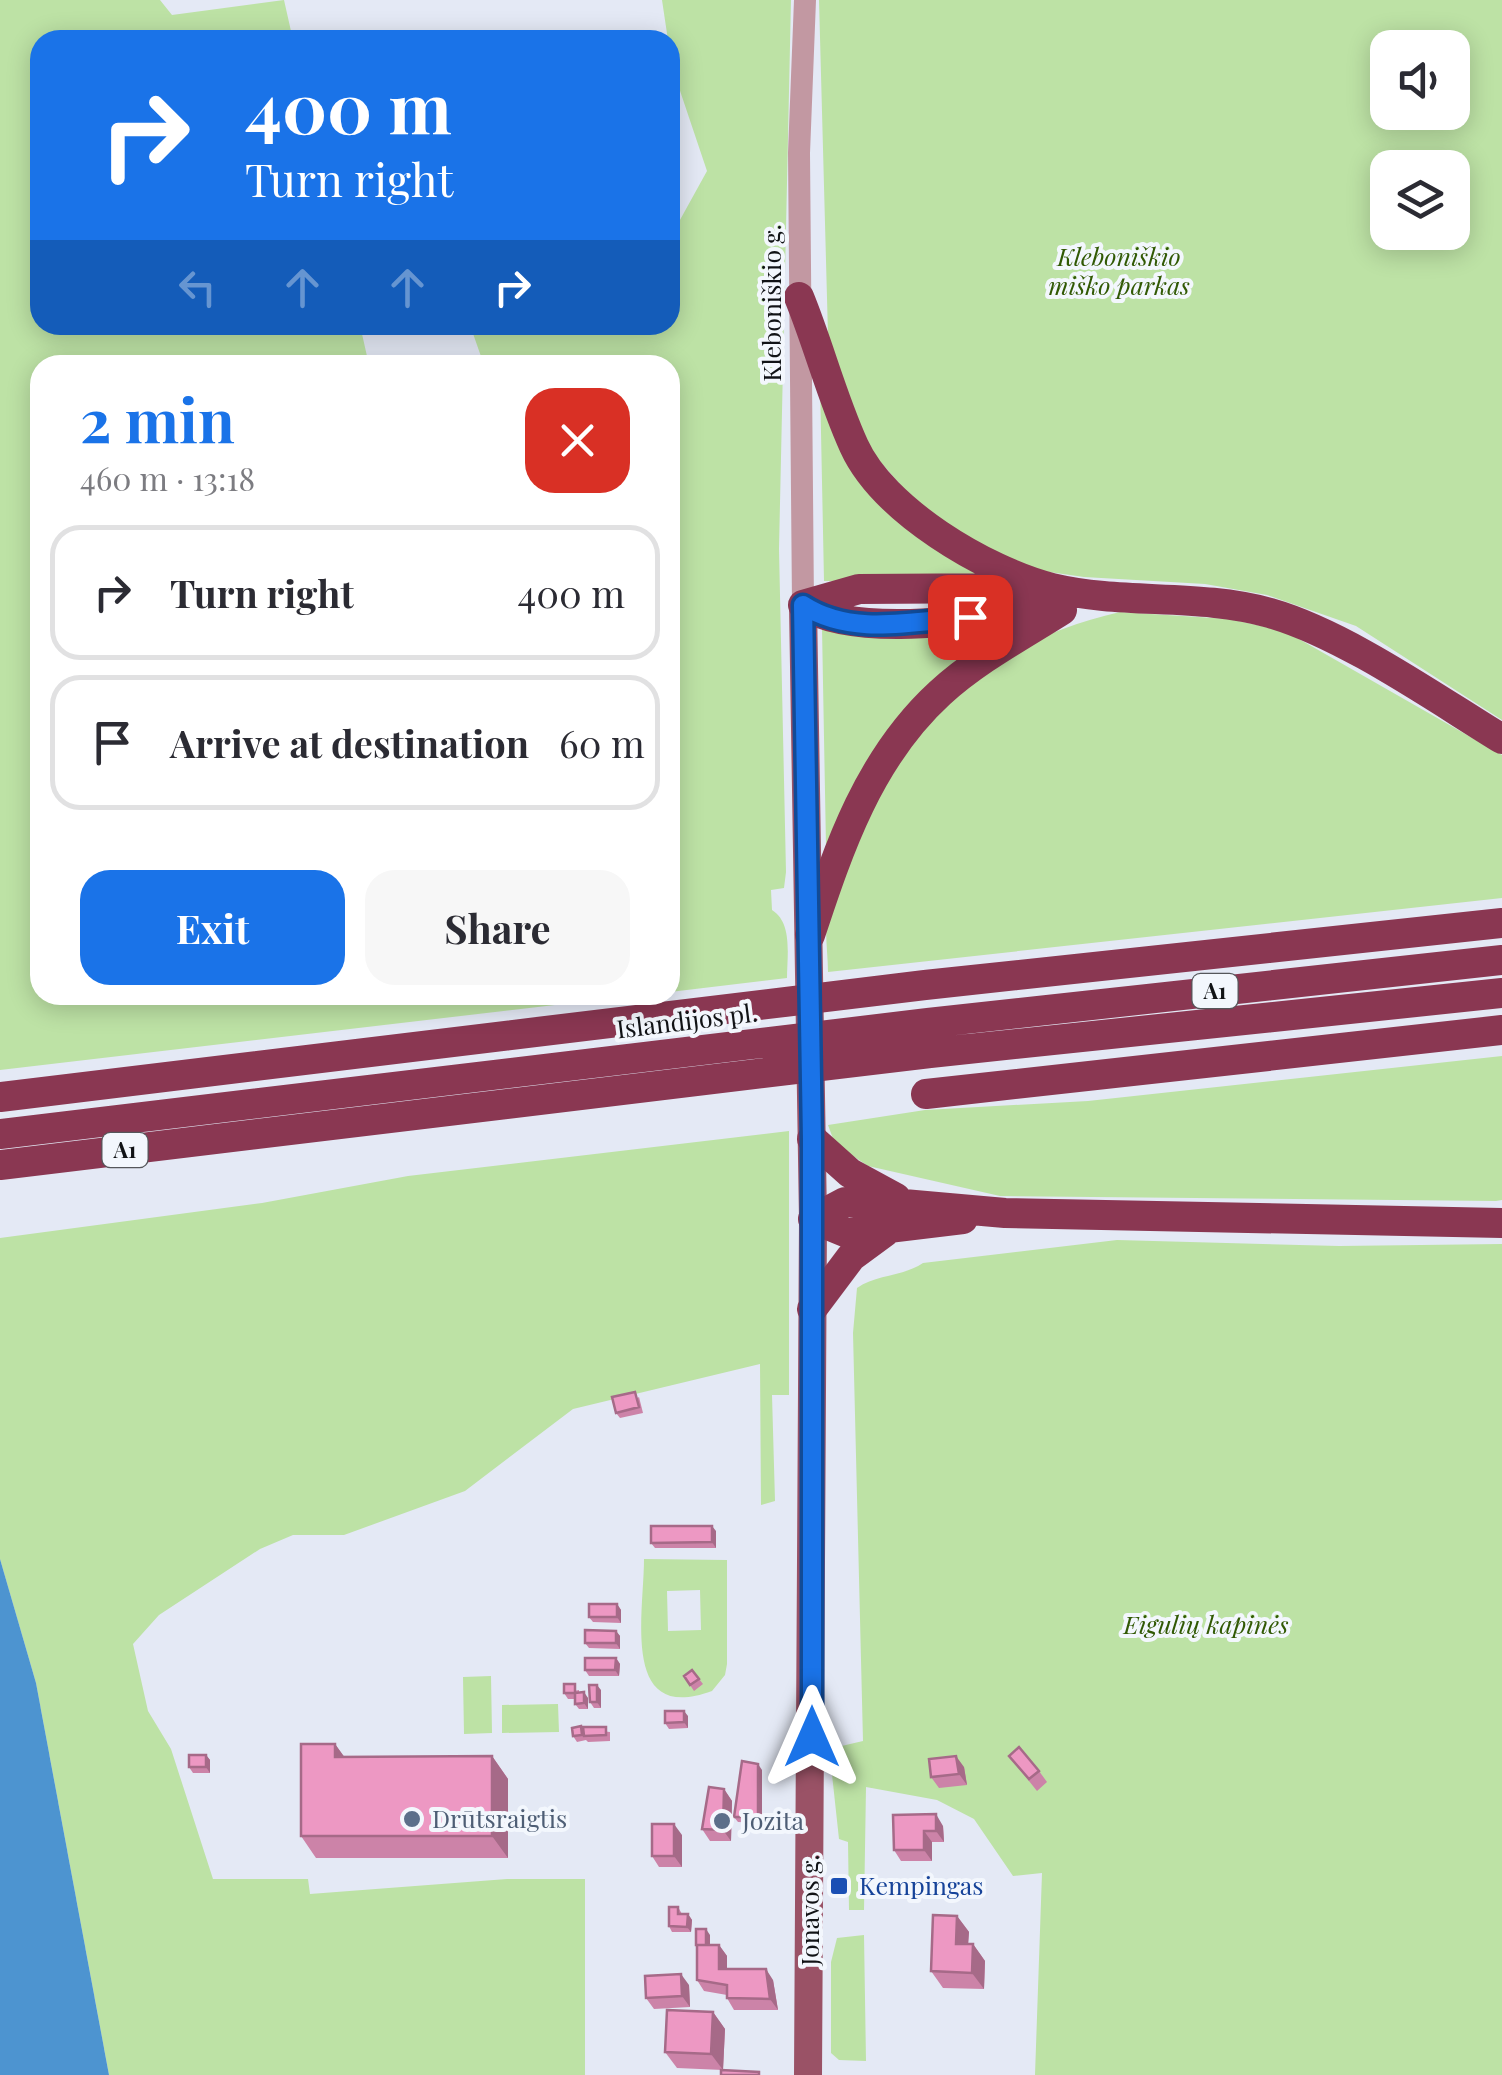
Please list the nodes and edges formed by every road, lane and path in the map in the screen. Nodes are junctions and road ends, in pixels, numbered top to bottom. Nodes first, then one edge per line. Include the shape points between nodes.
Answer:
1 (806, 0) edge
2 (799, 296) junction
3 (1057, 599) junction
4 (803, 605) junction
5 (1502, 739) edge
6 (1502, 924) edge
7 (810, 936) junction
8 (1502, 960) edge
9 (1499, 997) edge
10 (1493, 1034) edge
11 (926, 1094) dead end
12 (0, 1097) edge
13 (249, 1120) junction
14 (0, 1134) edge
15 (812, 1139) junction
16 (0, 1165) edge
17 (903, 1202) junction
18 (1005, 1213) junction
19 (813, 1219) junction
20 (1502, 1223) edge
21 (885, 1232) junction
22 (812, 1309) junction
23 (808, 2075) edge

1 - 2 street, Kleboniškio g.
2 - 3 highway via 855,448 894,500 957,545
2 - 4 street, Kleboniškio g.
3 - 4 highway via 858,626
3 - 5 highway via 1196,599 1285,619
3 - 7 highway via 939,694 868,782
4 - 7 main road, Jonavos g.
6 - 12 highway
7 - 15 main road, Jonavos g.
8 - 13 highway, Islandijos pl. / A1 via 696,1050
9 - 13 highway, Islandijos pl. / A1 via 698,1081
10 - 11 highway
13 - 14 highway, Islandijos pl. / A1
13 - 16 highway, Islandijos pl. / A1
15 - 17 highway via 850,1173
15 - 19 main road, Jonavos g.
17 - 18 highway
17 - 19 highway via 846,1202
18 - 20 highway
18 - 21 highway
19 - 21 highway via 848,1233
19 - 22 main road, Jonavos g.
21 - 22 highway via 851,1256
22 - 23 main road, Jonavos g.

